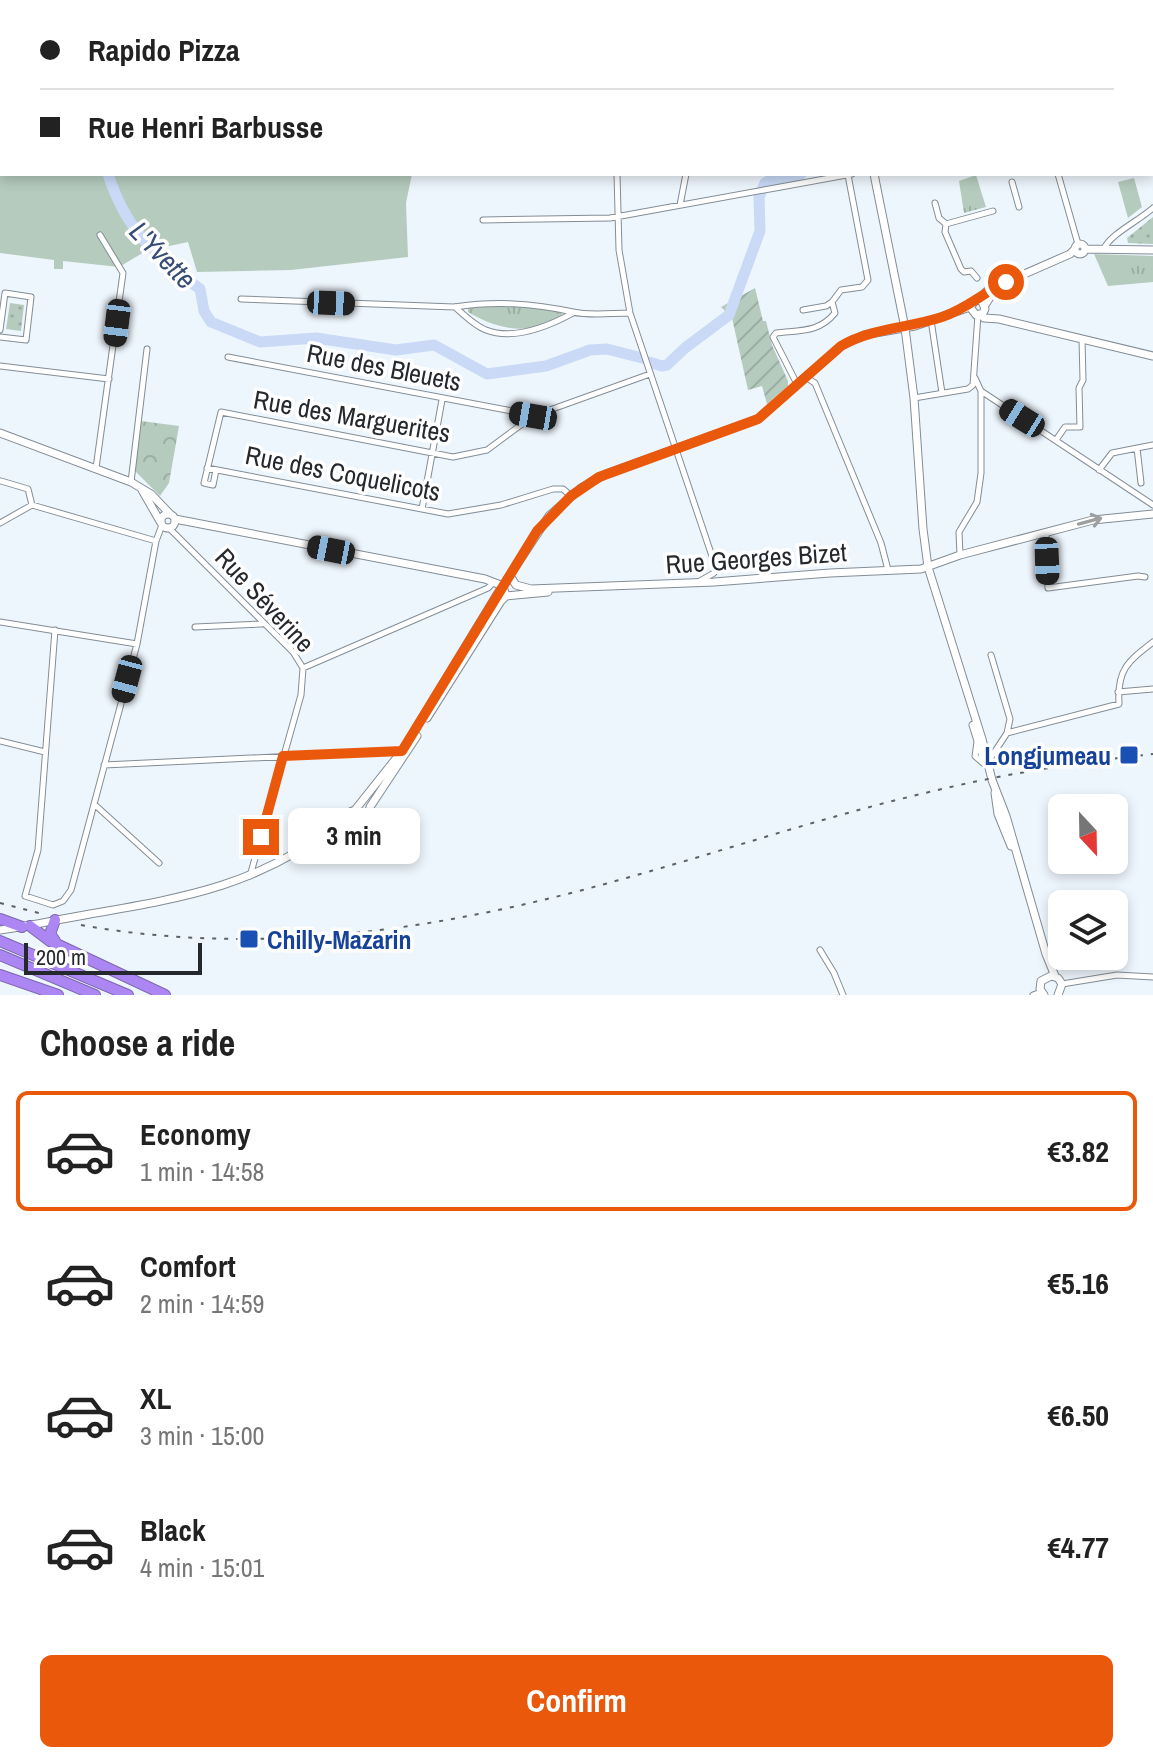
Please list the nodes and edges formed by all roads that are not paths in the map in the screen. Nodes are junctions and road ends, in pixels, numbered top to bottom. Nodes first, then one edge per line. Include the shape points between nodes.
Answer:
1 (617, 176) edge
2 (686, 176) edge
3 (839, 176) edge
4 (850, 176) edge
5 (874, 176) edge
6 (1059, 176) edge
7 (1012, 182) dead end
8 (935, 203) dead end
9 (680, 205) junction
10 (1019, 207) dead end
11 (1153, 208) edge
12 (993, 211) dead end
13 (617, 217) junction
14 (483, 220) dead end
15 (946, 224) junction
16 (100, 235) dead end
17 (1080, 249) junction
18 (1104, 249) junction
19 (1153, 250) edge
20 (977, 278) dead end
21 (241, 299) dead end
22 (832, 302) junction
23 (454, 307) junction
24 (982, 309) junction
25 (803, 310) dead end
26 (574, 313) junction
27 (630, 313) junction
28 (931, 320) junction
29 (905, 328) junction
30 (0, 330) edge
31 (0, 337) edge
32 (1082, 339) junction
33 (147, 349) dead end
34 (1153, 356) edge
35 (228, 357) dead end
36 (0, 366) edge
37 (650, 374) junction
38 (805, 377) junction
39 (975, 378) junction
40 (109, 379) junction
41 (797, 384) junction
42 (981, 391) junction
43 (942, 393) junction
44 (914, 398) junction
45 (442, 400) junction
46 (221, 412) joint
47 (533, 416) junction
48 (0, 433) edge
49 (1056, 440) junction
50 (1153, 445) edge
51 (676, 448) junction
52 (1137, 448) junction
53 (431, 453) junction
54 (96, 468) junction
55 (207, 468) junction
56 (216, 470) junction
57 (1099, 470) junction
58 (0, 481) edge
59 (131, 482) junction
60 (1141, 483) dead end
61 (141, 488) junction
62 (571, 496) junction
63 (32, 505) junction
64 (1153, 505) edge
65 (422, 509) junction
66 (1153, 514) edge
67 (173, 517) junction
68 (2, 520) edge
69 (164, 525) junction
70 (1046, 533) junction
71 (156, 541) junction
72 (960, 555) junction
73 (928, 567) junction
74 (888, 570) junction
75 (510, 576) junction
76 (1145, 577) dead end
77 (494, 582) junction
78 (695, 583) junction
79 (503, 586) junction
80 (585, 588) junction
81 (506, 596) junction
82 (0, 622) edge
83 (263, 623) junction
84 (195, 627) dead end
85 (55, 630) junction
86 (1153, 642) edge
87 (137, 644) junction
88 (991, 655) dead end
89 (303, 668) junction
90 (1119, 688) junction
91 (1153, 689) edge
92 (1007, 733) junction
93 (0, 741) edge
94 (402, 751) junction
95 (45, 752) junction
96 (283, 756) junction
97 (104, 765) junction
98 (988, 766) junction
99 (94, 804) junction
100 (355, 810) junction
101 (367, 819) junction
102 (340, 823) junction
103 (345, 835) junction
104 (313, 843) junction
105 (159, 863) dead end
106 (250, 877) junction
107 (0, 919) edge
108 (55, 920) junction
109 (26, 926) junction
110 (0, 930) edge
111 (0, 941) edge
112 (59, 945) junction
113 (820, 950) dead end
114 (1046, 954) junction
115 (0, 955) edge
116 (0, 975) edge
117 (1055, 976) junction
118 (1153, 977) edge
119 (1044, 978) junction
120 (1061, 991) edge
121 (1040, 994) edge
122 (58, 995) edge
123 (95, 995) edge
124 (128, 995) edge
125 (165, 995) edge
126 (843, 995) edge

1 - 13 street
2 - 9 street
3 - 9 street
4 - 22 street via 868,280 862,287 841,290
5 - 29 main road
6 - 17 street
7 - 10 street
8 - 15 street
9 - 13 street
11 - 18 street via 1109,239
12 - 15 street
13 - 14 street
13 - 27 street
15 - 20 street via 961,269
16 - 40 street via 123,273
17 - 18 main road
17 - 24 main road via 999,290
18 - 19 main road
21 - 23 street
22 - 25 street
22 - 41 street via 835,313 823,325 773,337
23 - 26 street via 527,303
23 - 26 street via 488,331 512,333 543,328
24 - 28 main road via 973,314 970,307
24 - 32 main road via 984,318
24 - 39 street
26 - 27 street
27 - 37 street
28 - 29 main road
28 - 43 street
29 - 38 main road via 852,339
29 - 44 main road
30 - 31 street via 5,293 31,297 26,340
32 - 34 main road
32 - 49 street via 1080,427 1065,427
33 - 59 street
35 - 45 street, Rue des Bleuets
36 - 40 street
37 - 47 street, Rue des Marguerites
37 - 51 street
38 - 41 main road
38 - 74 street via 813,380 827,412
39 - 42 street
39 - 43 street via 968,389
40 - 54 street
41 - 51 main road via 758,419
42 - 49 street
42 - 72 street via 981,473 977,502 959,532
43 - 44 street
44 - 73 main road
45 - 47 street, Rue des Bleuets
45 - 53 street
46 - 53 street, Rue des Marguerites
46 - 55 street, Rue des Coquelicots
47 - 53 street, Rue des Marguerites via 487,450 453,457
48 - 54 main road
49 - 57 street
50 - 52 street
51 - 62 main road via 613,470
51 - 78 street via 715,565 714,573
52 - 57 street via 1112,453
52 - 60 street
53 - 65 street
54 - 59 main road
55 - 56 street, Rue des Coquelicots
55 - 56 street via 204,483 213,485
56 - 65 street, Rue des Coquelicots
57 - 64 street
58 - 63 street via 28,489
59 - 61 main road
61 - 67 main road
61 - 69 main road
62 - 65 street, Rue des Coquelicots via 558,488 458,514
62 - 75 main road via 543,523
63 - 68 street
63 - 71 street
70 -> 66 main road, Rue Georges Bizet via 1106,517
67 - 69 main road via 175,524
67 - 69 main road via 164,515
67 - 77 main road
69 - 71 street
69 - 83 street, Rue Séverine
70 - 72 main road, Rue Georges Bizet
70 - 76 street via 1048,588
71 - 87 street
72 - 73 main road, Rue Georges Bizet
73 - 74 main road, Rue Georges Bizet
73 - 98 main road
74 - 78 main road, Rue Georges Bizet
75 - 79 main road
75 - 80 main road, Rue Georges Bizet via 522,588
77 - 79 main road
77 - 89 street
78 - 80 main road, Rue Georges Bizet
79 - 81 main road
79 - 94 main road
80 - 81 main road, Rue Georges Bizet
81 - 101 main road
82 - 85 street
83 - 84 street
83 - 89 street, Rue Séverine
85 - 87 street
85 - 95 street
86 - 90 street via 1127,664
87 - 97 street
88 - 92 street via 1010,719
89 - 96 street, Rue Séverine via 301,695
90 - 91 street
90 - 92 street via 1119,704
92 - 98 street
93 - 95 street
94 - 96 street
94 - 100 main road
95 - 99 street via 38,850 25,896 53,905 68,896
96 - 97 street
96 - 106 street, Rue Séverine
97 - 99 street
98 - 114 main road
99 - 105 street
100 - 101 main road
100 - 102 main road via 343,815
101 - 103 main road via 363,835
102 - 103 main road
102 - 104 main road
103 - 104 main road
104 - 106 main road
106 - 108 main road via 179,899
107 - 109 highway
108 - 109 main road
108 - 112 highway via 50,934
109 - 110 main road
109 - 112 highway
111 - 124 highway
112 - 125 highway
113 - 126 street
114 - 117 main road
114 - 119 main road
115 - 123 highway
116 - 122 highway
117 - 119 main road
117 - 120 main road
118 - 120 street via 1117,975
119 - 121 main road

